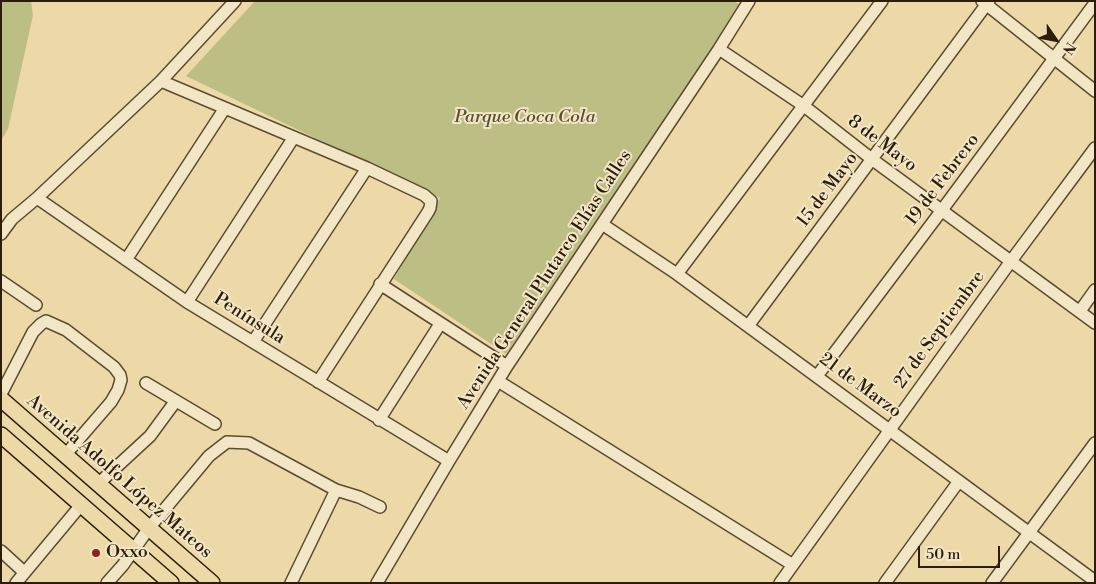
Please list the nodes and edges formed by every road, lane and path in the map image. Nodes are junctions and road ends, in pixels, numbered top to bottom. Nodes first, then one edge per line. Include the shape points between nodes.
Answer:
1 (235, 1) edge
2 (882, 1) edge
3 (748, 2) edge
4 (986, 2) edge
5 (1095, 3) edge
6 (719, 49) junction
7 (1054, 59) junction
8 (161, 81) junction
9 (1095, 91) edge
10 (804, 106) junction
11 (225, 108) junction
12 (294, 137) junction
13 (1095, 148) edge
14 (873, 160) junction
15 (367, 168) junction
16 (37, 198) junction
17 (942, 210) junction
18 (602, 224) junction
19 (1, 234) edge
20 (126, 260) junction
21 (1011, 261) junction
22 (677, 274) junction
23 (1, 281) edge
24 (380, 284) junction
25 (1095, 290) edge
26 (187, 302) junction
27 (36, 305) dead end
28 (1080, 311) junction
29 (1095, 323) edge
30 (440, 324) junction
31 (748, 326) junction
32 (253, 342) junction
33 (507, 366) junction
34 (817, 376) junction
35 (498, 381) junction
36 (318, 382) junction
37 (146, 383) dead end
38 (1, 394) edge
39 (1, 399) edge
40 (175, 402) junction
41 (379, 420) junction
42 (215, 424) dead end
43 (890, 430) junction
44 (1, 434) edge
45 (1095, 443) edge
46 (66, 454) junction
47 (449, 461) junction
48 (960, 481) junction
49 (98, 484) junction
50 (336, 490) junction
51 (81, 505) junction
52 (380, 508) dead end
53 (148, 528) junction
54 (1030, 532) junction
55 (132, 549) junction
56 (1, 551) edge
57 (793, 565) junction
58 (24, 572) junction
59 (1095, 581) edge
60 (16, 583) edge
61 (107, 583) edge
62 (171, 583) edge
63 (212, 583) edge
64 (291, 583) edge
65 (377, 583) edge
66 (780, 583) edge
67 (885, 583) edge
68 (992, 583) edge

1 - 8 street
2 - 10 street
3 - 6 street, Avenida General Plutarco Elías Calles
4 - 7 street
4 - 14 street, 15 de Mayo
5 - 7 street, 19 de Febrero
6 - 10 street, 8 de Mayo
6 - 18 street, Avenida General Plutarco Elías Calles
7 - 9 street
7 - 17 street, 19 de Febrero
8 - 11 street
8 - 16 street
10 - 14 street, 8 de Mayo
10 - 22 street
11 - 12 street
11 - 20 street
12 - 15 street
12 - 26 street
13 - 21 street, 27 de Septiembre
14 - 17 street, 8 de Mayo
14 - 31 street, 15 de Mayo
15 - 24 street via 431,200 428,212
15 - 32 street
16 - 19 street via 12,219
16 - 20 street, Península
17 - 21 street, 8 de Mayo
17 - 34 street, 19 de Febrero
18 - 22 street, 21 de Marzo
18 - 33 street, Avenida General Plutarco Elías Calles
20 - 26 street, Península
21 - 28 street, 8 de Mayo
21 - 43 street, 27 de Septiembre
22 - 31 street, 21 de Marzo
23 - 27 street
24 - 30 street
24 - 36 street
25 - 28 street
26 - 32 street, Península
28 - 29 street, 8 de Mayo
30 - 33 street
30 - 41 street
31 - 34 street, 21 de Marzo
32 - 36 street, Península
33 - 35 street, Avenida General Plutarco Elías Calles
34 - 43 street, 21 de Marzo
35 - 47 street, Avenida General Plutarco Elías Calles
35 - 57 street
36 - 41 street, Península
37 - 40 street
38 - 46 street via 33,332 46,321 60,326 114,367 121,380 118,390
39 - 46 main road, Avenida Adolfo López Mateos
40 - 42 street
40 - 49 street via 150,436
41 - 47 street, Península
43 - 48 street, 21 de Marzo
43 - 57 street, 27 de Septiembre
44 - 51 main road
45 - 54 street
46 - 49 main road, Avenida Adolfo López Mateos
47 - 65 street, Avenida General Plutarco Elías Calles
48 - 54 street, 21 de Marzo
48 - 67 street
49 - 53 main road, Avenida Adolfo López Mateos
50 - 52 street
50 - 53 street via 249,444 228,442 210,456
50 - 64 street
51 - 55 main road
51 - 58 street
53 - 55 street
53 - 63 main road, Avenida Adolfo López Mateos
54 - 59 street, 21 de Marzo
54 - 68 street
55 - 61 street
55 - 62 main road
56 - 58 street
57 - 66 street, 27 de Septiembre
58 - 60 street

